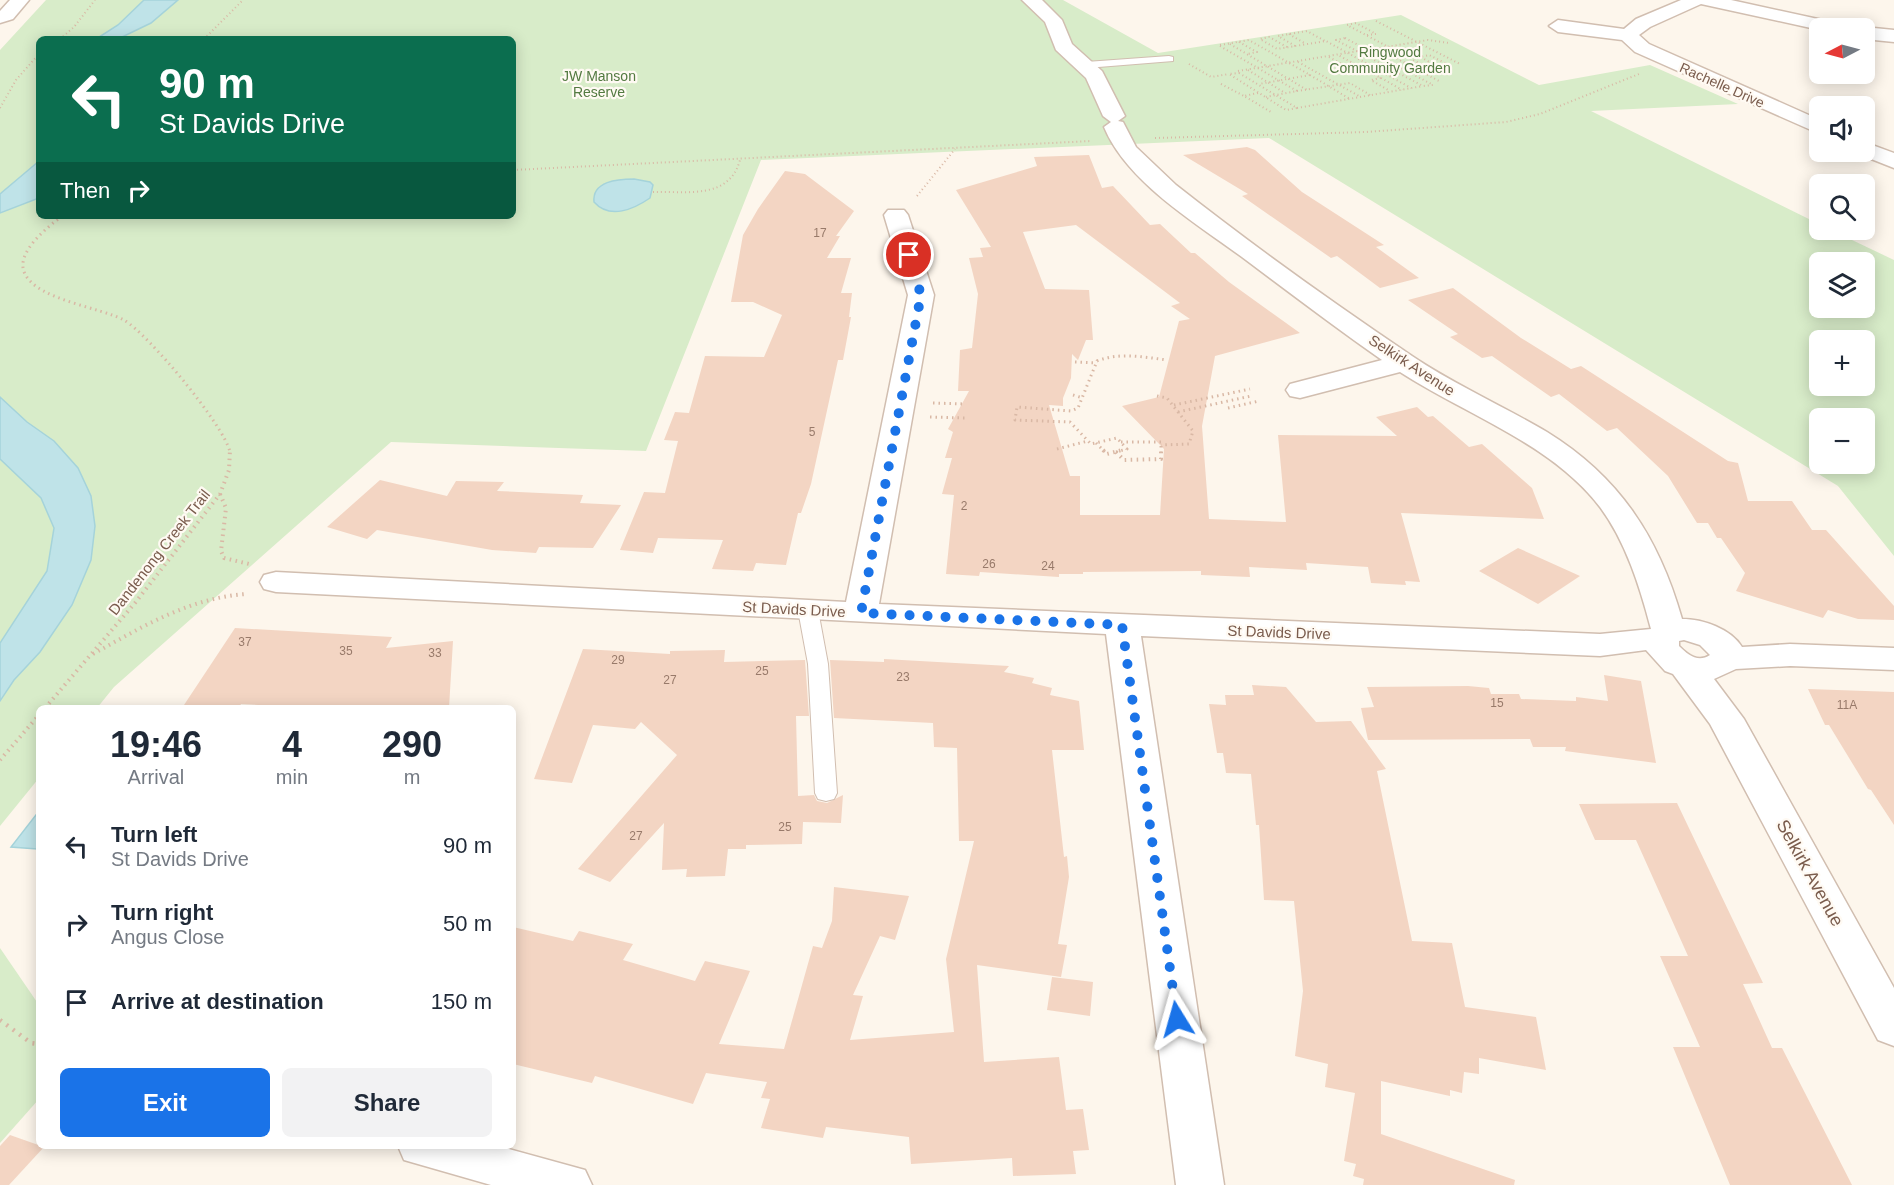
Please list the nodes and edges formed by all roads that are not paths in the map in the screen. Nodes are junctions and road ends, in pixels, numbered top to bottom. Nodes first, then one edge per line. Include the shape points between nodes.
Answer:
1 (20, 0) edge
2 (1031, 0) edge
3 (1696, 0) edge
4 (1706, 0) edge
5 (0, 17) edge
6 (1809, 23) edge
7 (1558, 26) dead end
8 (1875, 34) edge
9 (1628, 35) junction
10 (1894, 36) edge
11 (1169, 59) dead end
12 (1086, 65) junction
13 (1809, 123) edge
14 (1875, 153) edge
15 (1894, 161) edge
16 (896, 215) dead end
17 (1404, 363) junction
18 (1300, 390) dead end
19 (260, 580) road end
20 (808, 610) junction
21 (861, 613) junction
22 (1122, 625) junction
23 (1695, 649) junction
24 (1894, 659) edge
25 (826, 793) dead end
26 (1894, 1028) edge
27 (432, 1149) edge
28 (568, 1185) edge
29 (1200, 1185) edge

1 - 5 street
2 - 12 street, Selkirk Avenue via 1053,20 1063,46
3 - 9 street via 1643,23
4 - 6 street
7 - 9 street, Rachelle Drive
8 - 10 street
9 - 13 street, Rachelle Drive via 1642,48
11 - 12 lane
12 - 17 street, Selkirk Avenue via 1095,75 1126,148 1177,197
14 - 15 street
16 - 21 street via 921,295
17 - 18 street
17 - 23 street, Selkirk Avenue via 1580,468 1612,502
19 - 20 street, St Davids Drive
20 - 21 street, St Davids Drive
20 - 25 lane via 818,664
21 - 22 street, St Davids Drive
22 - 23 street, St Davids Drive
22 - 29 street
23 - 24 street, St Davids Drive
23 - 26 street, Selkirk Avenue via 1726,719
27 - 28 street

